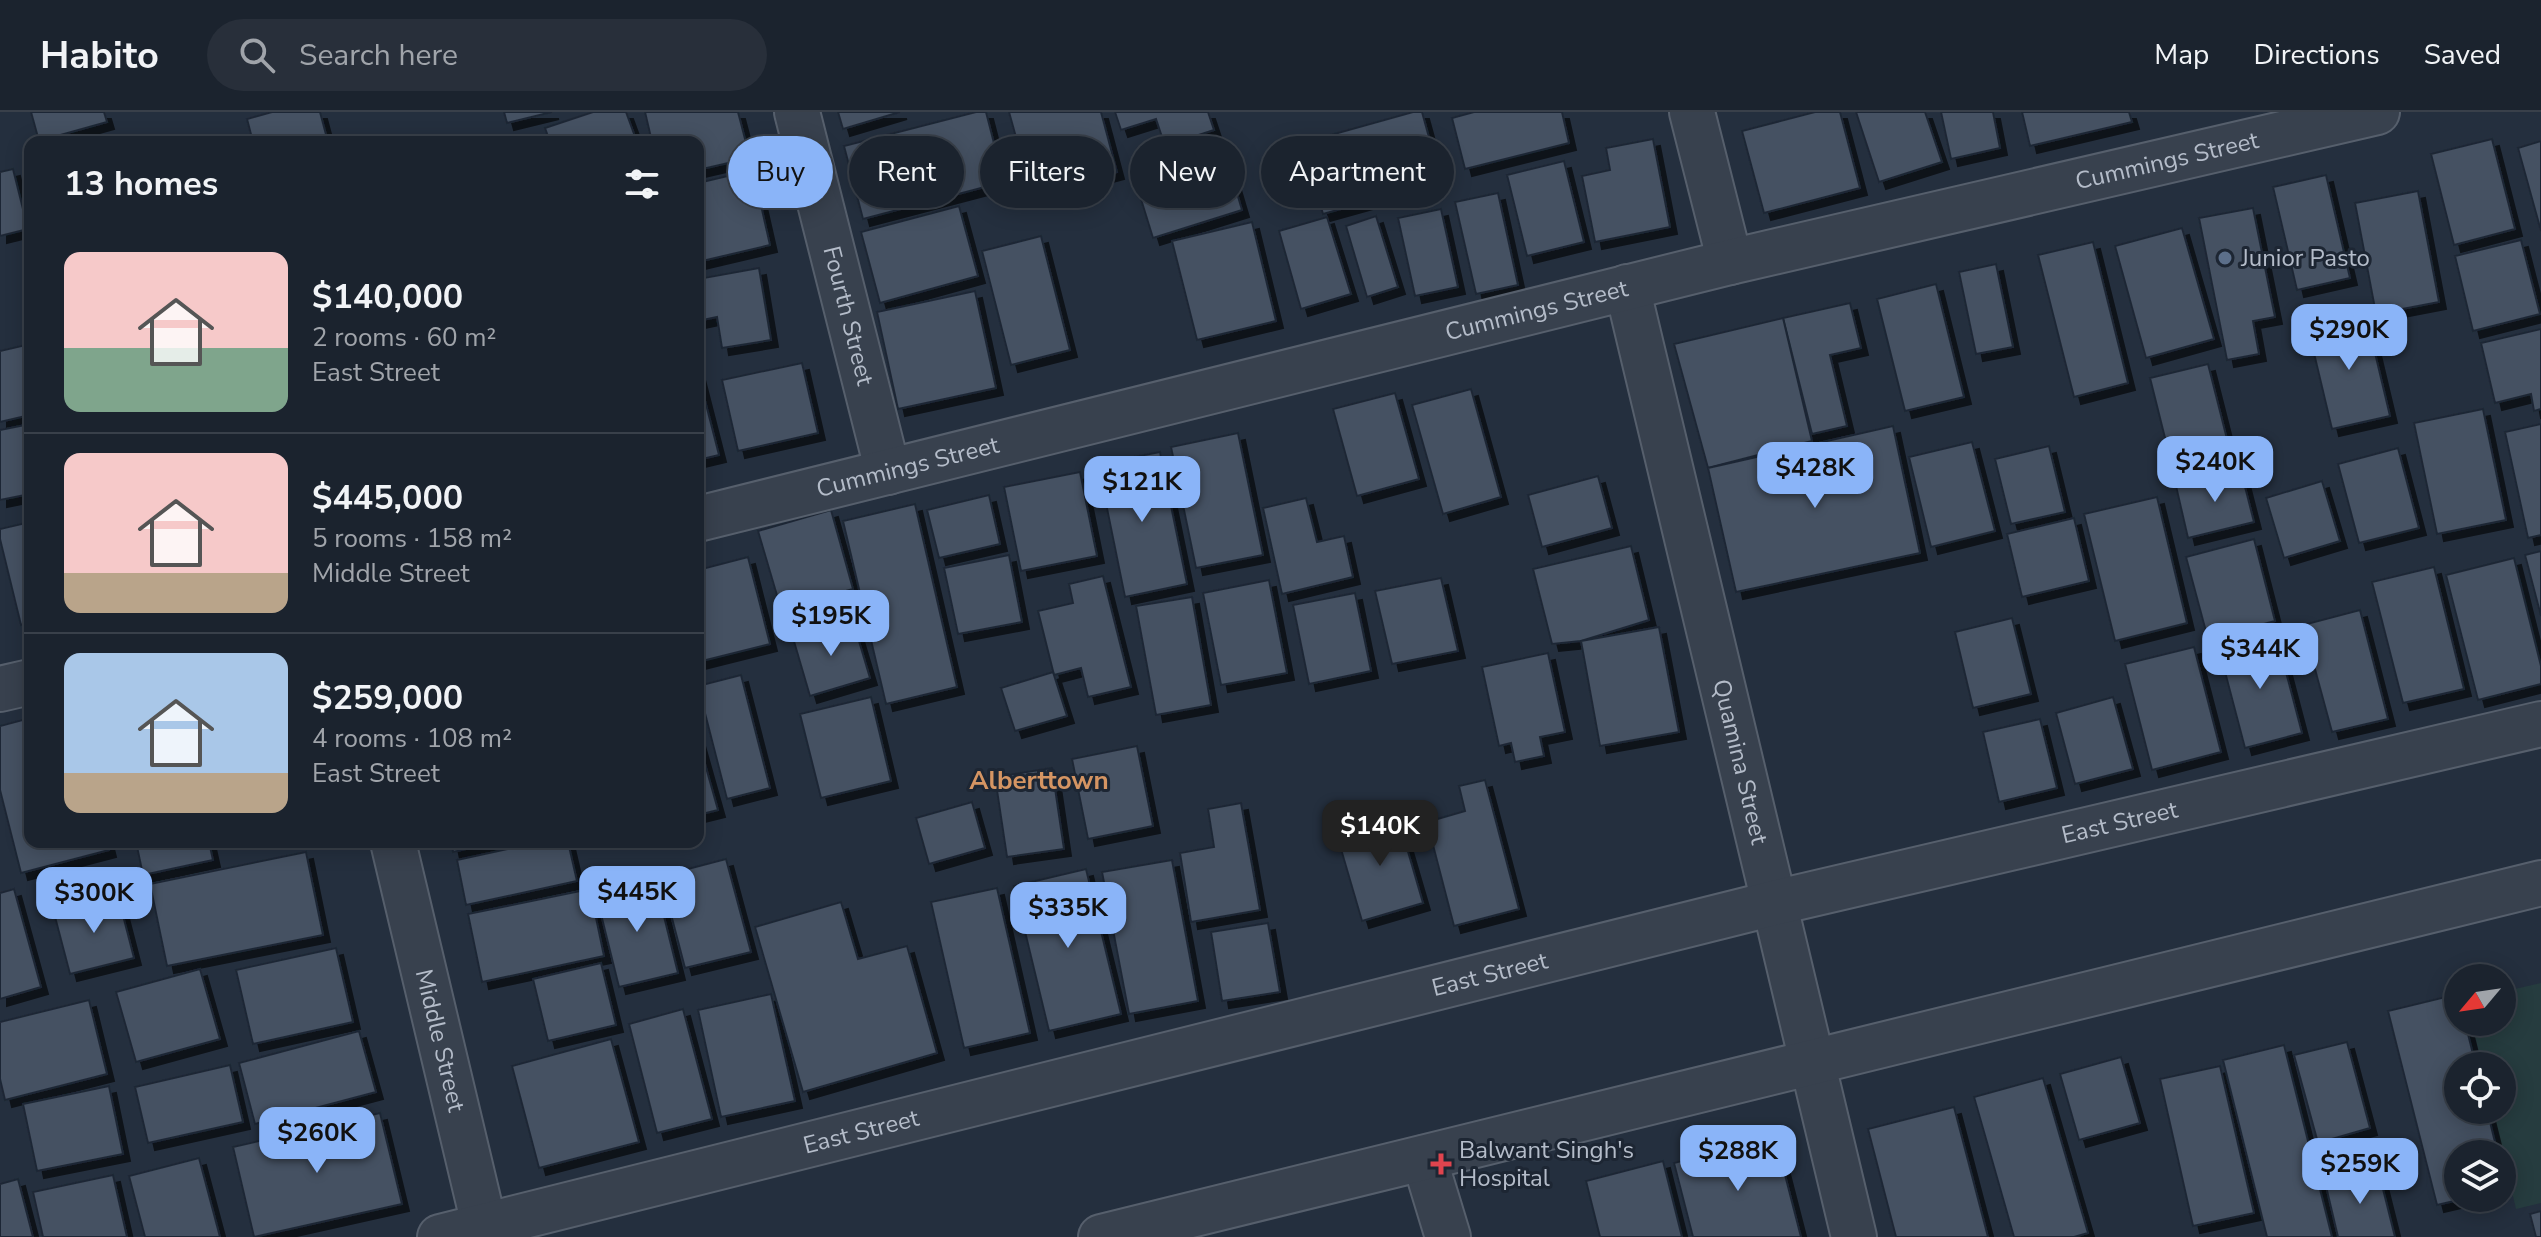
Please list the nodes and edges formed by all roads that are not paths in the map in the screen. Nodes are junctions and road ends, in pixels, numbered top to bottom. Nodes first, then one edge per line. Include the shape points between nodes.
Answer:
1 (797, 112) edge
2 (1692, 112) edge
3 (2377, 112) edge
4 (1730, 262) junction
5 (1627, 287) junction
6 (888, 472) junction
7 (704, 518) edge
8 (24, 683) edge
9 (0, 689) edge
10 (2541, 724) edge
11 (394, 848) edge
12 (2541, 883) edge
13 (1774, 903) junction
14 (1812, 1062) junction
15 (1424, 1158) junction
16 (486, 1231) edge
17 (440, 1237) edge
18 (1101, 1237) edge
19 (1448, 1237) edge
20 (1854, 1237) edge

1 - 6 street, Fourth Street
2 - 4 street
3 - 4 street, Cummings Street
4 - 5 street, Cummings Street
5 - 6 street, Cummings Street
5 - 13 street, Quamina Street
6 - 7 street, Cummings Street
8 - 9 street
10 - 13 street, East Street
11 - 16 street, Middle Street
12 - 14 street
13 - 14 street, Quamina Street
13 - 16 street, East Street
14 - 15 street
14 - 20 street, Quamina Street
15 - 18 street
15 - 19 street
16 - 17 street, East Street

